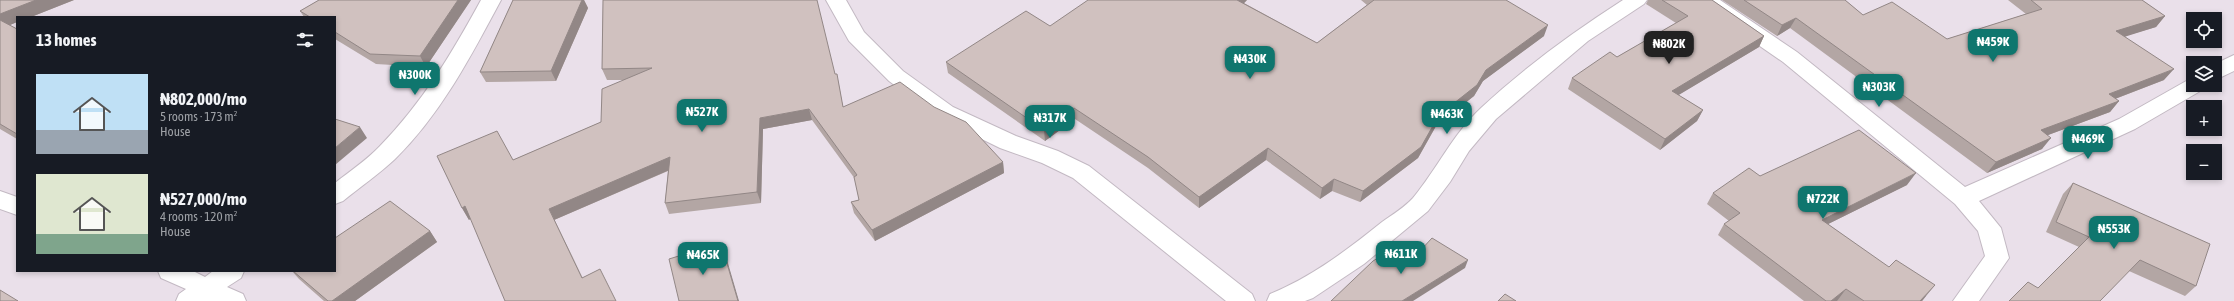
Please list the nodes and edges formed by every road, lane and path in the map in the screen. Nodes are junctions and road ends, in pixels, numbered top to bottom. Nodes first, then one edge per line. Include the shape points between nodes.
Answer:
1 (491, 0) edge
2 (836, 0) edge
3 (1637, 0) edge
4 (1706, 0) edge
5 (2234, 62) edge
6 (2222, 69) edge
7 (2186, 90) edge
8 (336, 194) edge
9 (1963, 198) junction
10 (0, 200) edge
11 (16, 206) edge
12 (171, 272) edge
13 (231, 272) edge
14 (198, 295) edge
15 (234, 301) edge
16 (1243, 301) edge
17 (1279, 301) edge
18 (1965, 301) edge

1 - 8 street via 458,61 421,115 387,153
2 - 16 street via 856,36 896,76 945,112 1008,142 1050,157 1081,172
3 - 17 street via 1581,36 1488,114 1461,145 1420,205 1356,257 1304,291
4 - 9 street via 1790,57
5 - 6 street
7 - 9 street via 2127,124
9 - 18 street via 1989,228 1997,258
10 - 11 street
12 - 14 street
13 - 14 street
14 - 15 street

